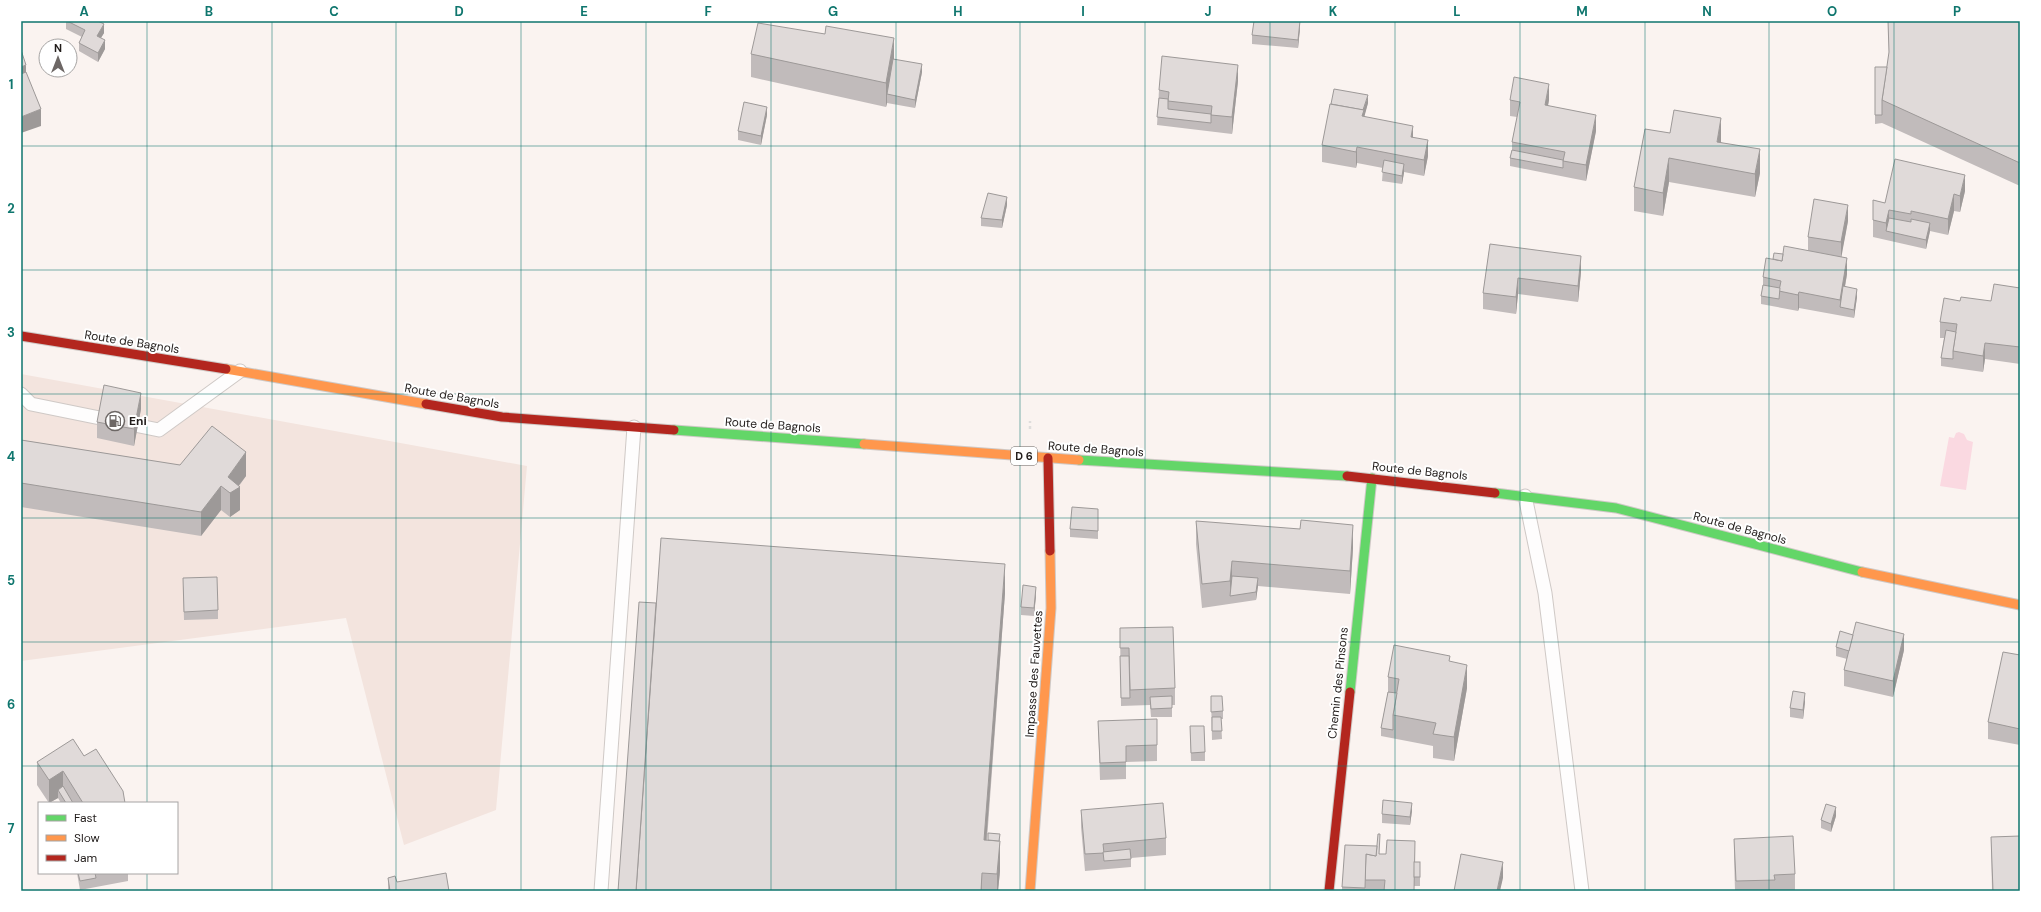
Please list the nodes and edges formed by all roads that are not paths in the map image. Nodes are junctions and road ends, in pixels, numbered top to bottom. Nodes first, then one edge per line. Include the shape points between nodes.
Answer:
1 (21, 336) edge
2 (240, 371) junction
3 (21, 394) edge
4 (634, 427) junction
5 (1048, 458) junction
6 (1372, 478) junction
7 (1524, 496) junction
8 (2020, 606) edge
9 (600, 891) edge
10 (1030, 891) edge
11 (1329, 891) edge
12 (1582, 891) edge

1 - 2 main road, Route de Bagnols / D 6
2 - 3 lane via 159,430 31,404
2 - 4 main road, Route de Bagnols / D 6 via 502,417
4 - 5 main road, Route de Bagnols / D 6
4 - 9 lane
5 - 6 main road, Route de Bagnols / D 6
5 - 10 main road, Impasse des Fauvettes via 1051,608
6 - 7 main road, Route de Bagnols / D 6
6 - 11 main road, Chemin des Pinsons
7 - 8 main road, Route de Bagnols / D 6 via 1616,508 1834,566
7 - 12 lane via 1546,593

